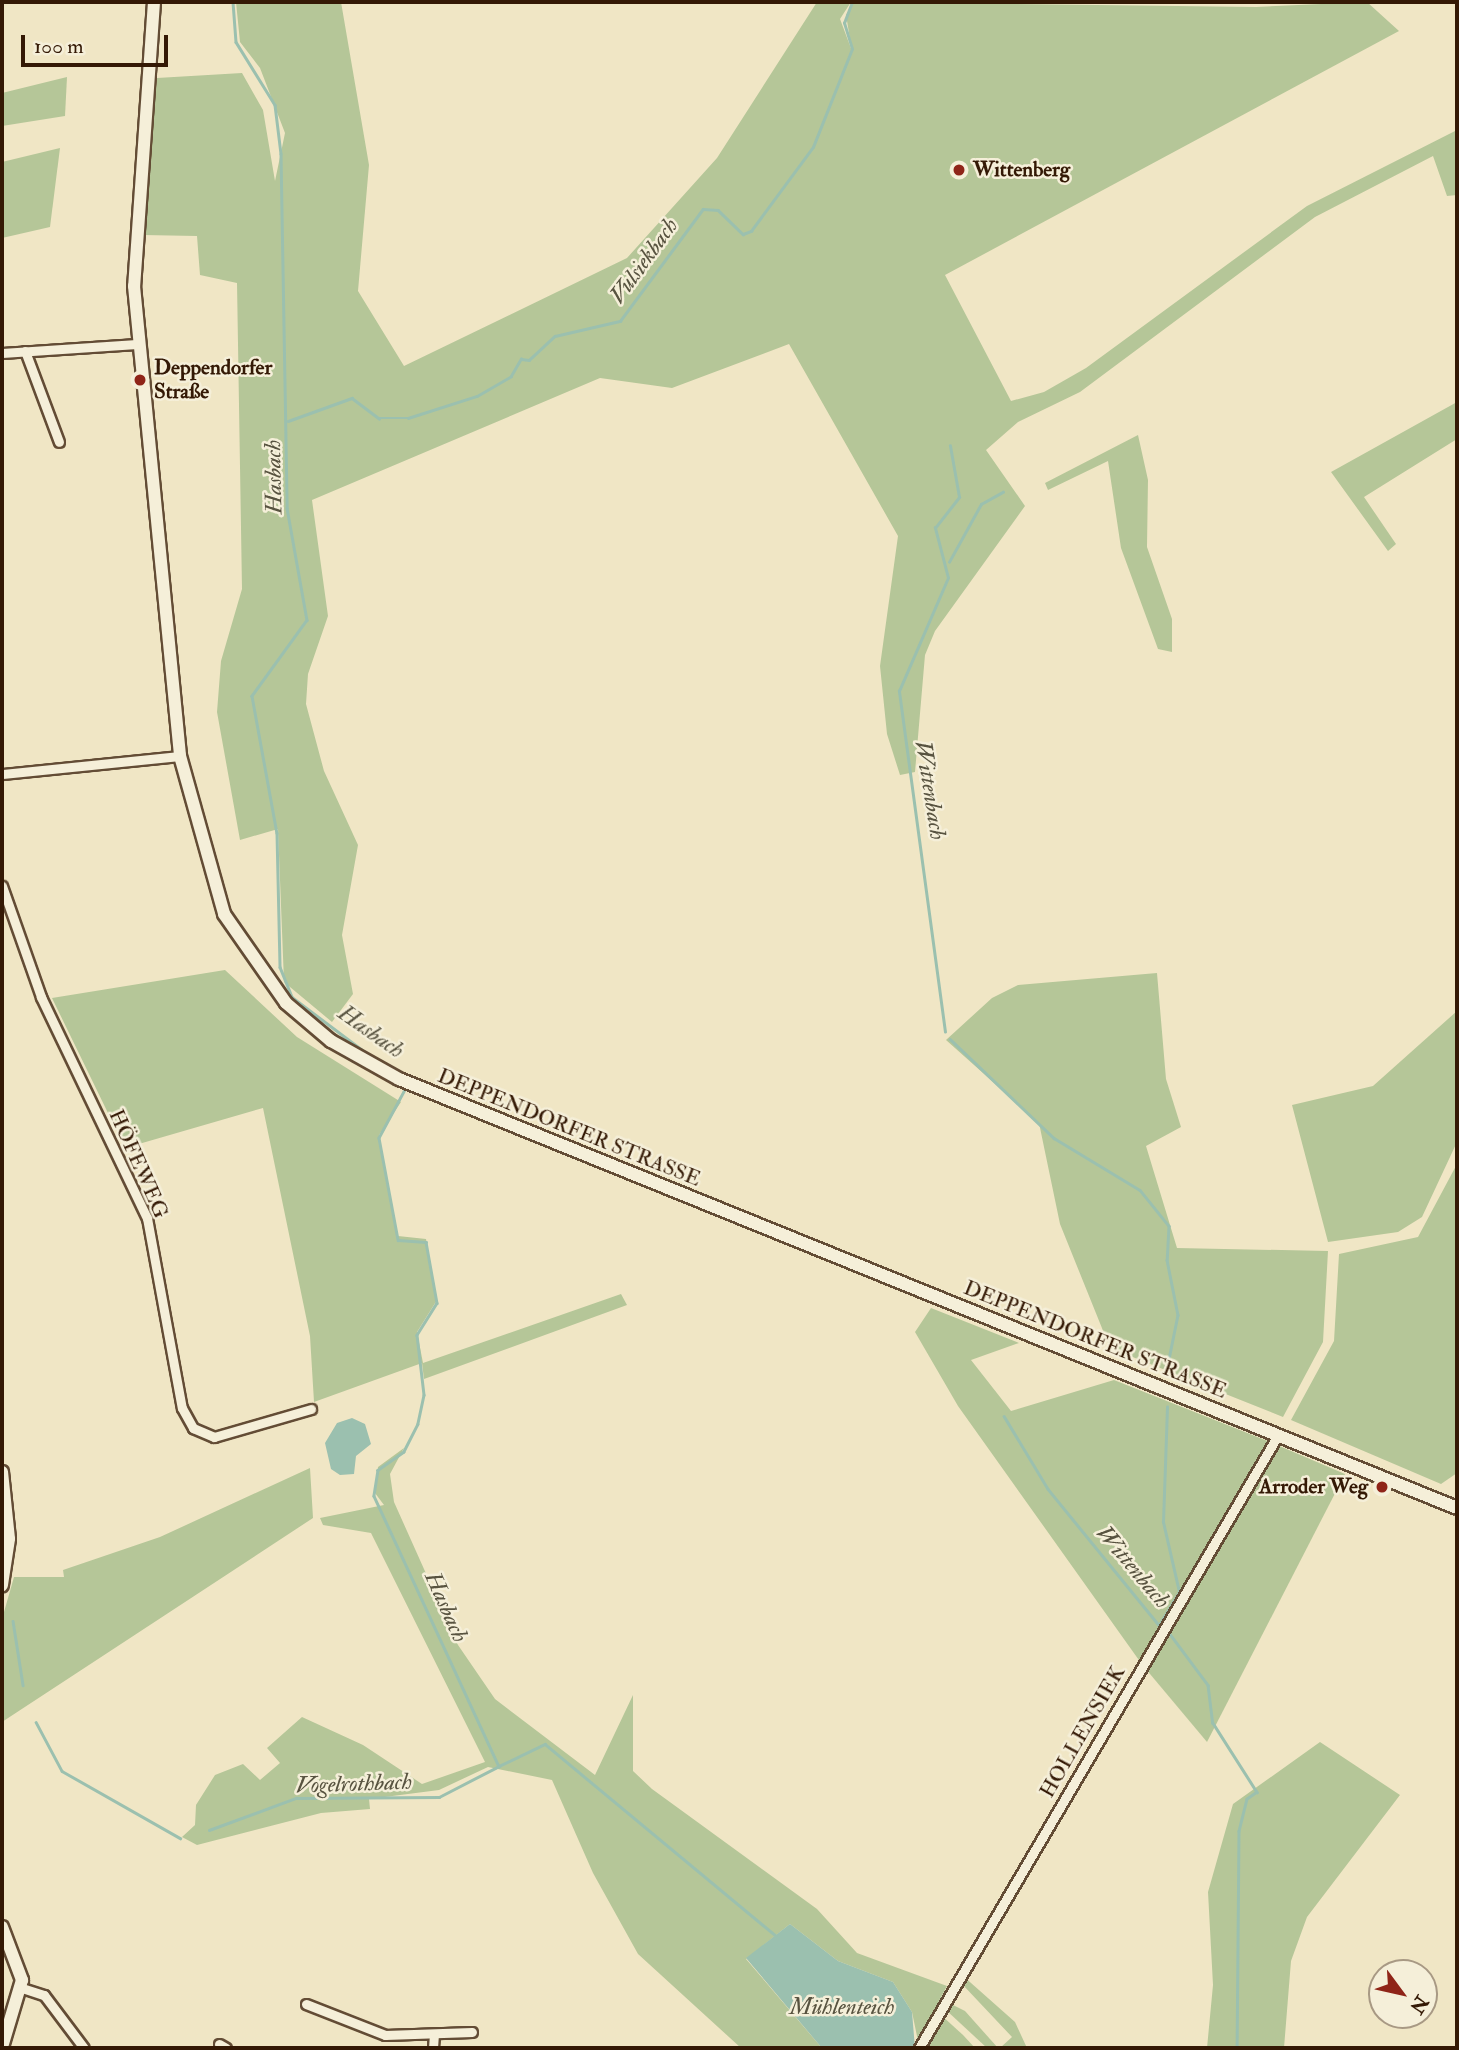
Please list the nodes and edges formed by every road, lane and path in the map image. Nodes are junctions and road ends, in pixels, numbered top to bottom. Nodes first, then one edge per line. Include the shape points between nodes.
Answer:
1 (154, 2) edge
2 (136, 344) junction
3 (25, 351) junction
4 (2, 353) edge
5 (59, 442) dead end
6 (180, 756) junction
7 (2, 774) edge
8 (2, 886) edge
9 (311, 1409) dead end
10 (1278, 1435) junction
11 (2, 1472) edge
12 (1457, 1507) edge
13 (2, 1585) edge
14 (2, 1927) edge
15 (22, 1988) junction
16 (306, 2004) dead end
17 (472, 2032) dead end
18 (434, 2034) junction
19 (2, 2047) edge
20 (84, 2048) edge
21 (433, 2048) edge
22 (919, 2048) edge

1 - 2 street, DEPPENDORFER STRASSE via 135,224
2 - 3 street
2 - 6 street, DEPPENDORFER STRASSE
3 - 4 street
3 - 5 street
6 - 7 street
6 - 10 street, DEPPENDORFER STRASSE via 209,873 234,936 309,1024 399,1079
8 - 9 street, HÖFEWEG via 41,997 147,1218 182,1408 193,1428 214,1437
10 - 12 street, DEPPENDORFER STRASSE
10 - 22 street, HOLLENSIEK
11 - 13 street via 9,1539
14 - 15 street via 18,1961
15 - 19 street
15 - 20 street via 44,1995
16 - 18 street via 385,2035
17 - 18 street
18 - 21 street

